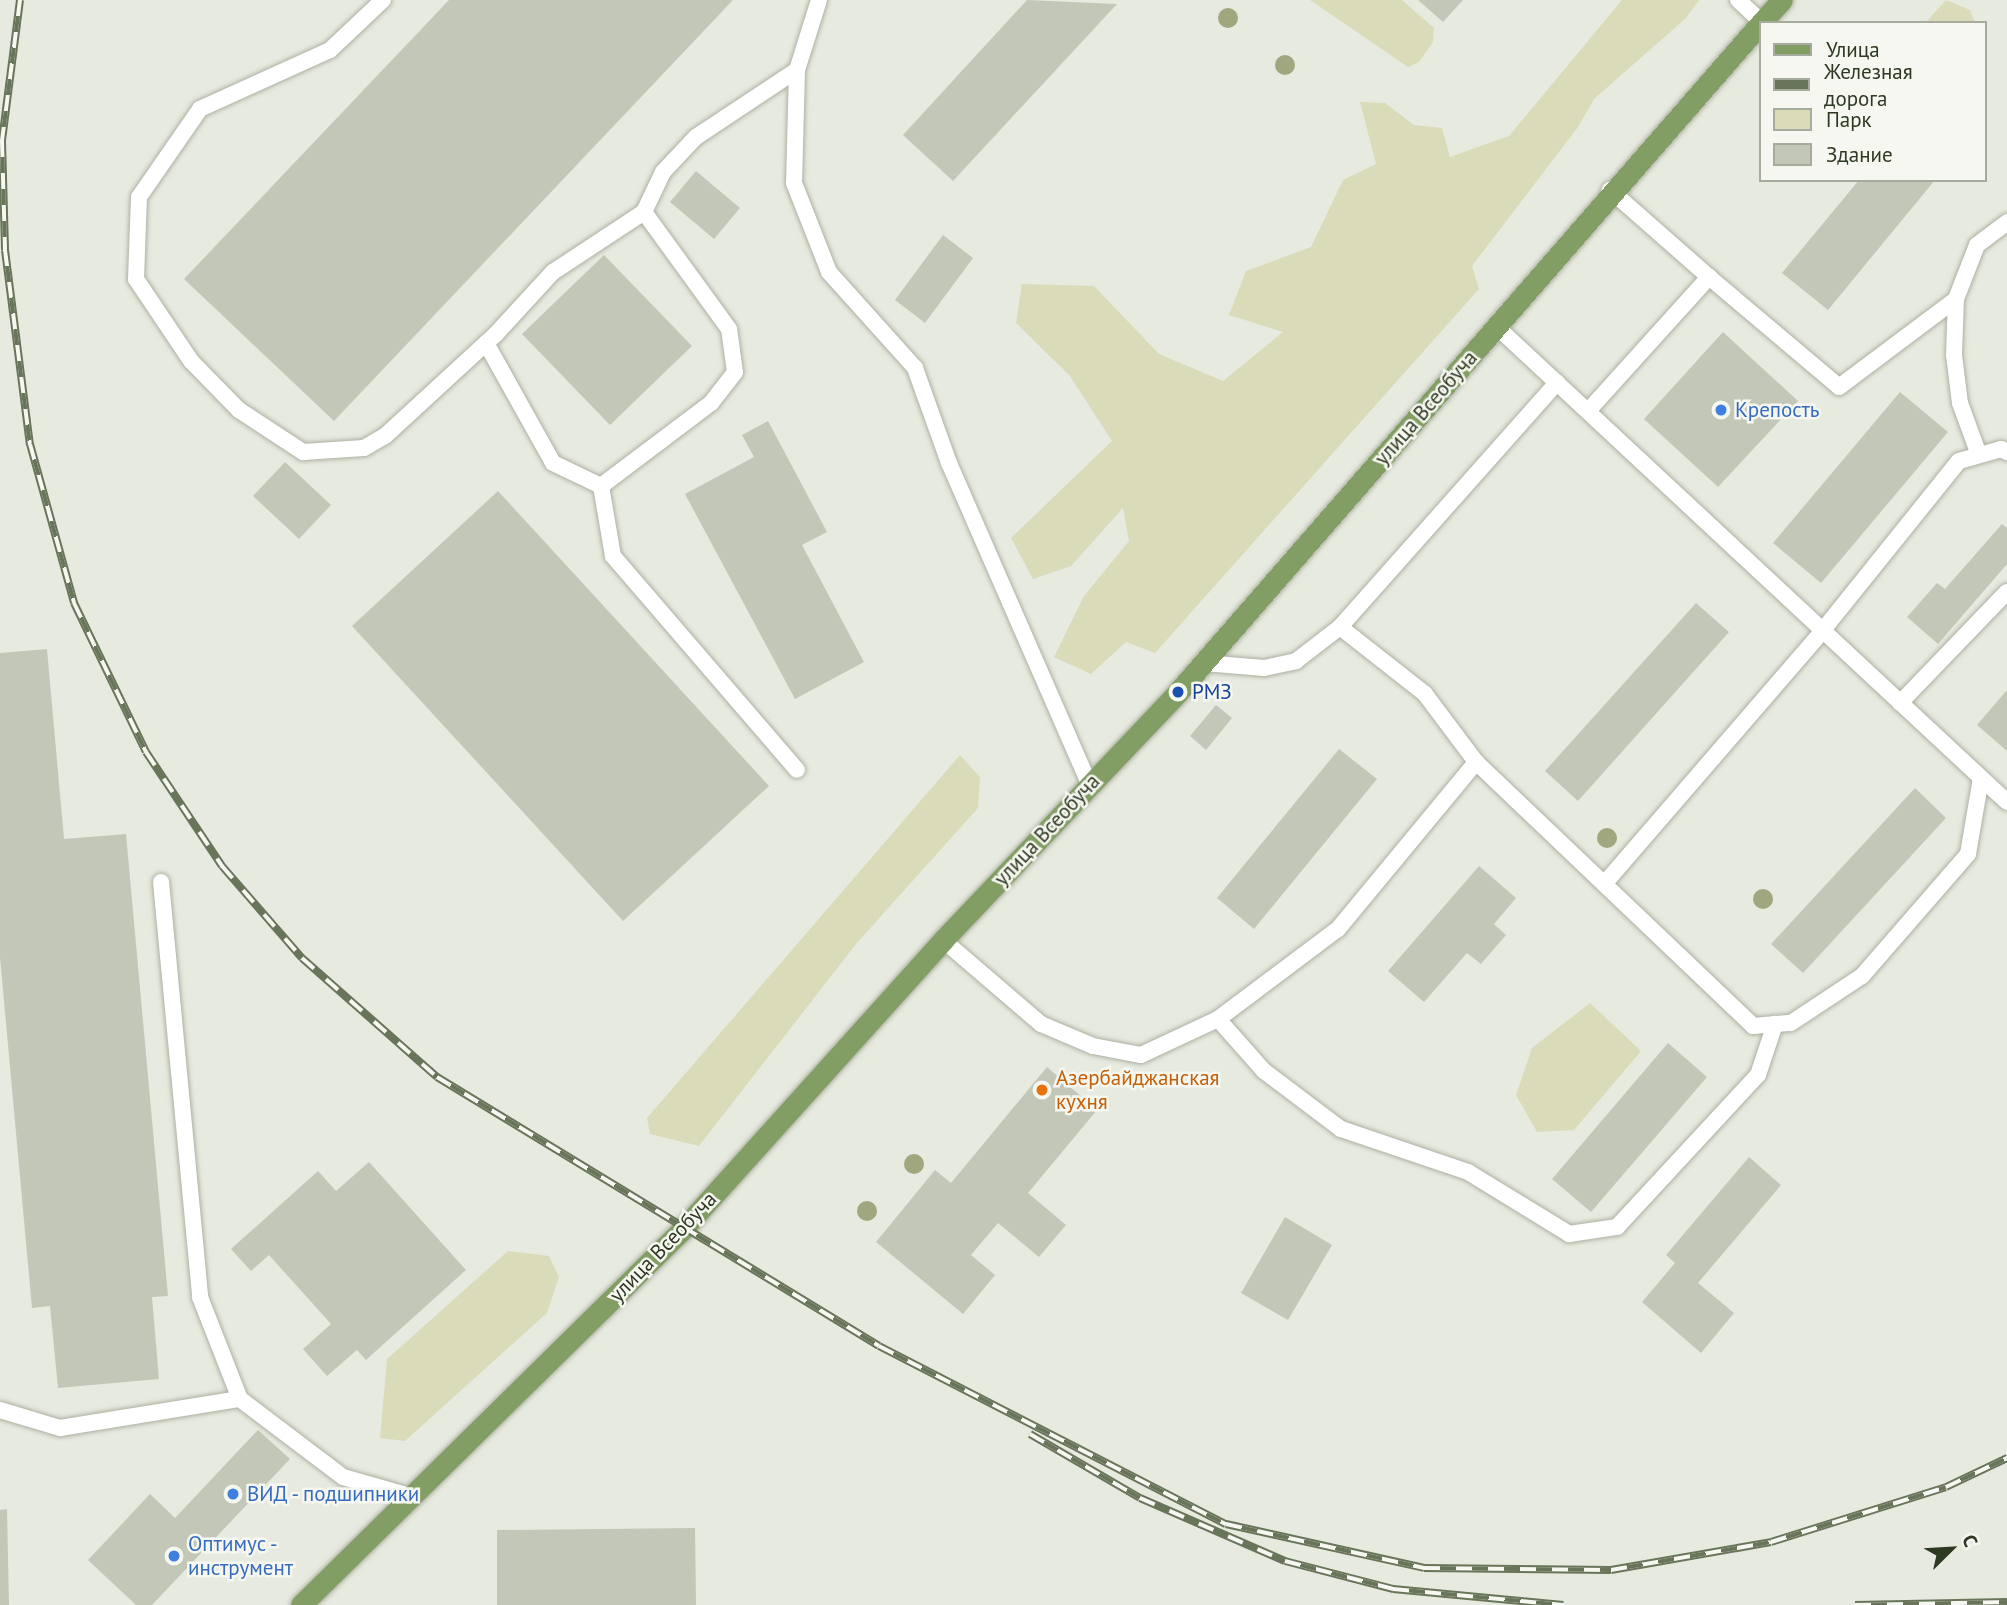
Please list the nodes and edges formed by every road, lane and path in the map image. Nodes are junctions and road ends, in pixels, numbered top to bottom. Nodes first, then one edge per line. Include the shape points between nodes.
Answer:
1 (383, 0) edge
2 (819, 0) edge
3 (1738, 0) edge
4 (1782, 0) edge
5 (1759, 21) edge
6 (1763, 21) edge
7 (1758, 26) edge
8 (797, 70) junction
9 (1610, 190) junction
10 (644, 212) junction
11 (2007, 222) edge
12 (1709, 277) junction
13 (1956, 299) junction
14 (1497, 327) junction
15 (486, 343) junction
16 (1557, 383) junction
17 (1588, 411) junction
18 (2007, 453) edge
19 (1979, 455) junction
20 (601, 486) junction
21 (2007, 592) edge
22 (1339, 627) junction
23 (1823, 630) junction
24 (1204, 663) junction
25 (1900, 703) junction
26 (1476, 762) junction
27 (797, 770) dead end
28 (1981, 778) junction
29 (1090, 785) junction
30 (2007, 802) edge
31 (161, 881) dead end
32 (1605, 883) junction
33 (943, 940) junction
34 (1219, 1019) junction
35 (1775, 1024) junction
36 (240, 1399) junction
37 (0, 1410) edge
38 (412, 1497) junction
39 (301, 1605) edge

1 - 15 lane via 330,50 200,109 139,197 136,279 201,371 239,410 303,452 365,448 385,436
2 - 8 lane
3 - 5 lane
4 - 6 main road, улица Всеобуча
7 - 9 main road, улица Всеобуча
8 - 10 lane via 696,137 663,172
8 - 29 lane via 794,183 829,272 915,368 949,463
9 - 12 lane
9 - 14 main road, улица Всеобуча
10 - 15 lane via 553,272
10 - 20 lane via 729,328 735,372 711,402
11 - 13 lane via 1977,245
12 - 13 lane via 1839,387
12 - 17 lane
13 - 19 lane via 1954,355 1960,403
14 - 16 lane
14 - 24 main road, улица Всеобуча
15 - 20 lane via 553,463
16 - 17 lane
16 - 22 lane
17 - 23 lane
18 - 19 lane
19 - 23 lane via 1959,461
20 - 27 lane via 613,556
21 - 25 lane
22 - 24 lane via 1296,661 1264,668
22 - 26 lane via 1425,694
23 - 25 lane
23 - 32 lane
24 - 29 main road, улица Всеобуча
25 - 28 lane
26 - 32 lane
26 - 34 lane via 1338,929
28 - 30 lane
28 - 35 lane via 1968,854 1862,975 1791,1023
29 - 33 main road, улица Всеобуча
31 - 36 lane via 200,1297
32 - 35 lane via 1753,1026
33 - 34 lane via 1041,1024 1093,1046 1141,1055
33 - 38 main road, улица Всеобуча via 683,1229
34 - 35 lane via 1264,1071 1341,1129 1468,1172 1569,1234 1617,1227 1758,1075
36 - 37 lane via 60,1428
36 - 38 lane via 343,1477
38 - 39 main road, улица Всеобуча

